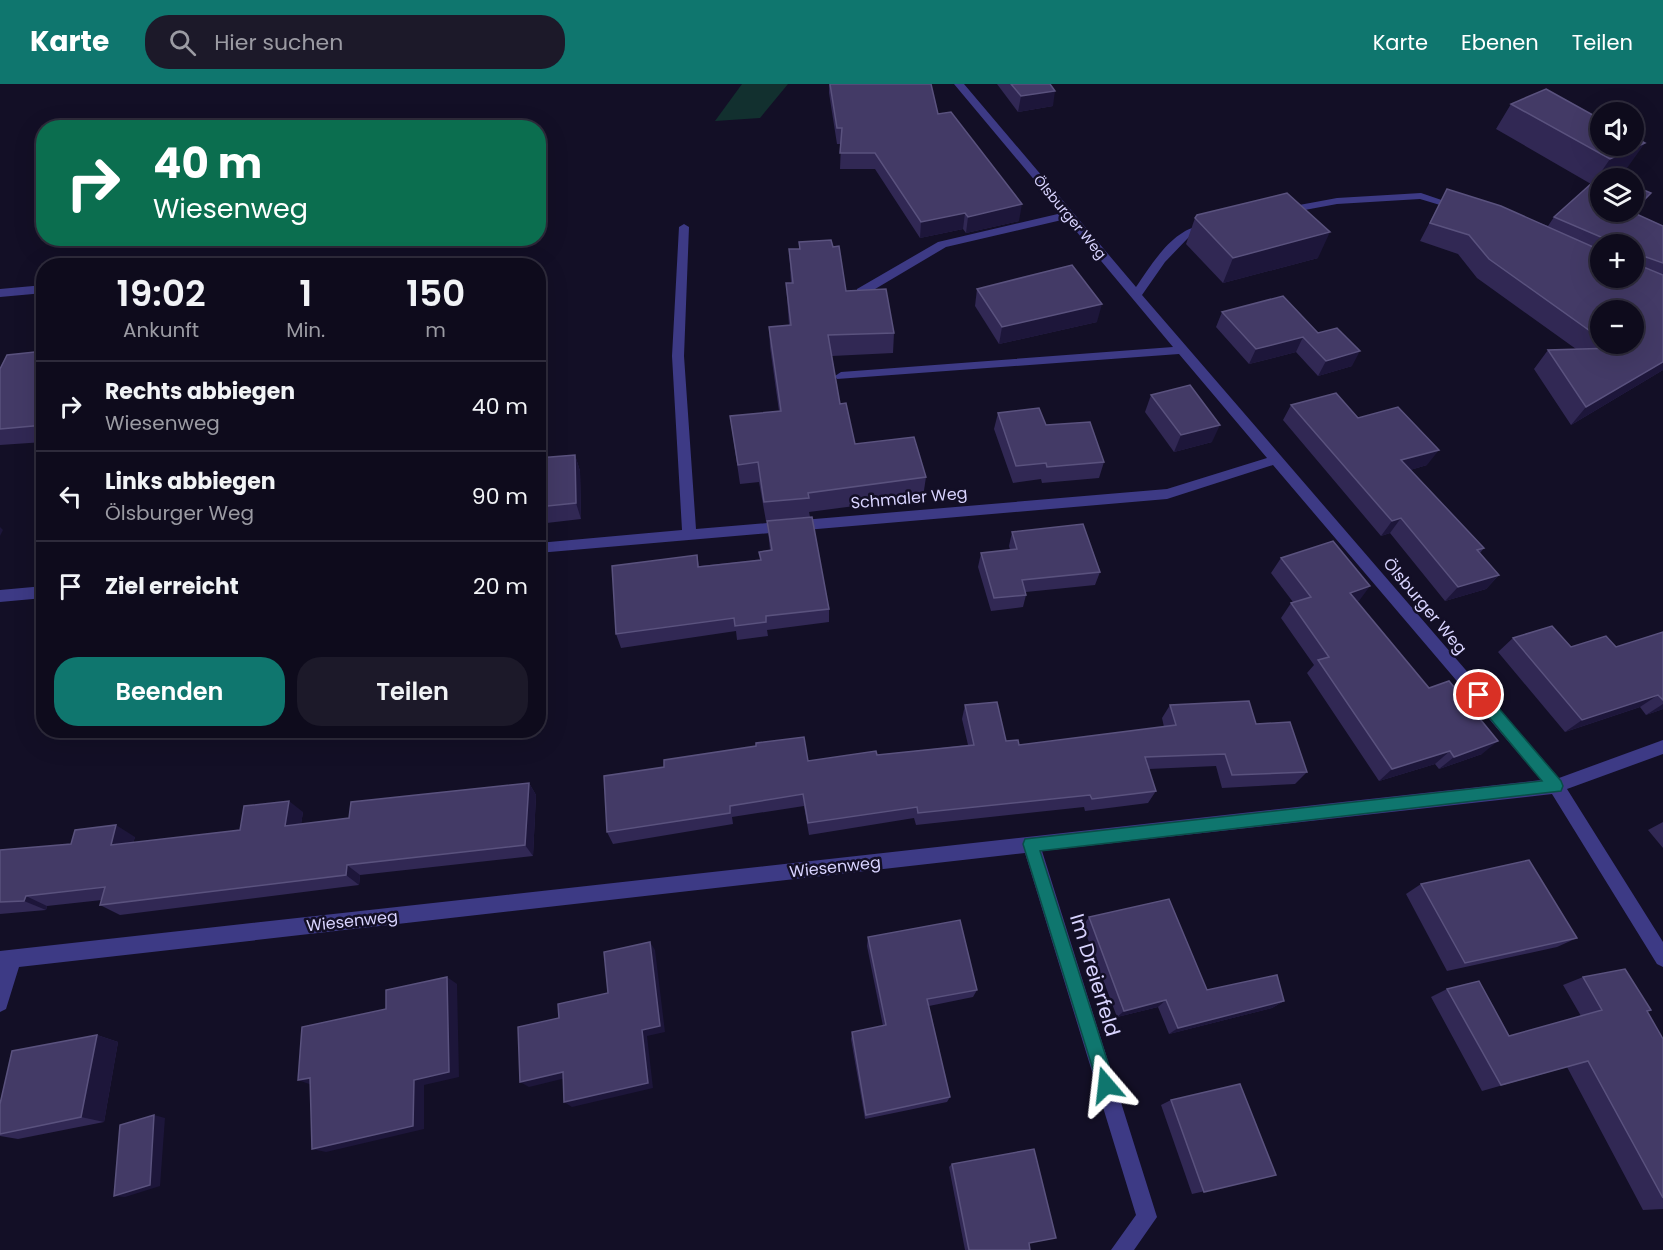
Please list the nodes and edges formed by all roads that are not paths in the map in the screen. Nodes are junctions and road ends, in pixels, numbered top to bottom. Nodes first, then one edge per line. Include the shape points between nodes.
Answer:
1 (959, 84) edge
2 (1270, 213) edge
3 (1474, 213) edge
4 (1069, 216) junction
5 (1216, 225) edge
6 (684, 227) dead end
7 (36, 290) edge
8 (861, 292) edge
9 (0, 293) edge
10 (1136, 295) junction
11 (1182, 350) junction
12 (840, 376) dead end
13 (1278, 459) junction
14 (689, 534) junction
15 (546, 547) edge
16 (36, 593) edge
17 (0, 596) edge
18 (1663, 747) edge
19 (1556, 786) junction
20 (1030, 844) junction
21 (1663, 958) edge
22 (6, 960) edge
23 (0, 1003) edge
24 (1122, 1250) edge

1 - 4 street, Ölsburger Weg
2 - 3 street via 1337,201 1421,196
4 - 8 street via 942,244
4 - 10 street, Ölsburger Weg
5 - 10 street via 1185,235
6 - 14 street via 678,356
7 - 9 street
10 - 11 street, Ölsburger Weg
11 - 12 street
11 - 13 street, Ölsburger Weg
13 - 14 street, Schmaler Weg via 1167,494
13 - 19 street, Ölsburger Weg
14 - 15 street, Schmaler Weg
16 - 17 street
18 - 19 street, Wiesenweg
19 - 20 street, Wiesenweg
19 - 21 street, Ölsburger Weg
20 - 22 street, Wiesenweg
20 - 24 street, Im Dreierfeld via 1147,1217
22 - 23 street

